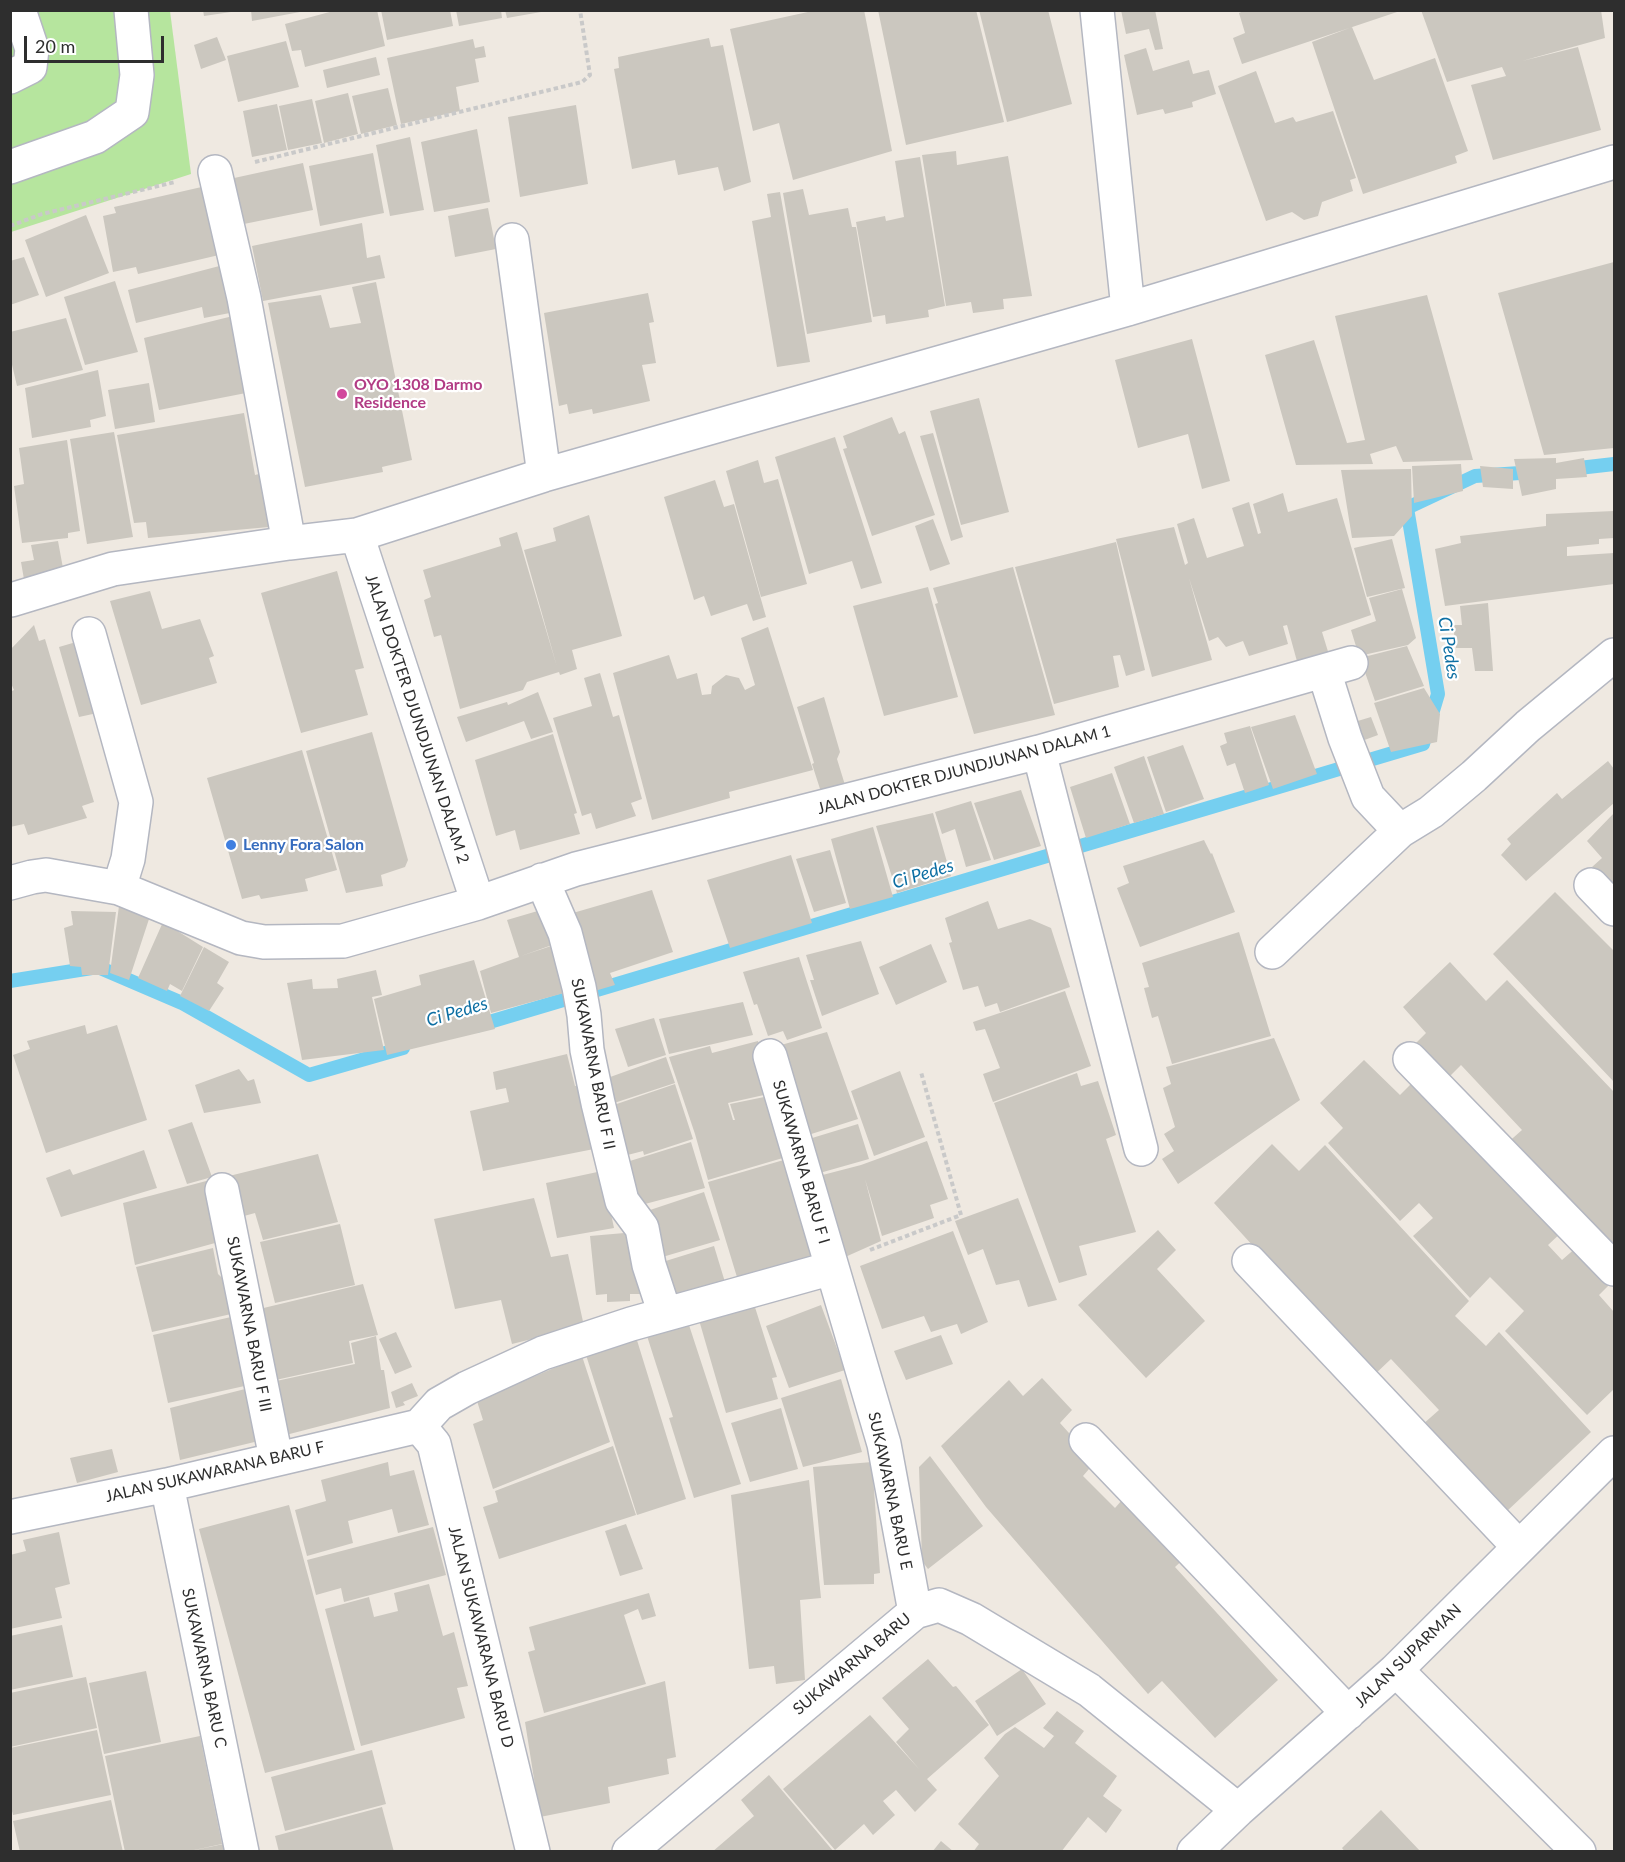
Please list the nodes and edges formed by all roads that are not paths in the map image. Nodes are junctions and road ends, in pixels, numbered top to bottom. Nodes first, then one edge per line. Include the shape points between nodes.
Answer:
1 (19, 10) edge
2 (130, 10) edge
3 (1097, 10) edge
4 (10, 76) edge
5 (1614, 162) edge
6 (10, 166) edge
7 (215, 172) road end
8 (512, 240) dead end
9 (1128, 309) junction
10 (544, 475) junction
11 (357, 535) junction
12 (289, 543) junction
13 (11, 600) edge
14 (89, 634) dead end
15 (1614, 655) edge
16 (1040, 752) junction
17 (1400, 831) junction
18 (543, 880) junction
19 (10, 884) edge
20 (1591, 885) dead end
21 (119, 888) junction
22 (478, 903) junction
23 (1614, 909) edge
24 (1272, 951) dead end
25 (770, 1056) dead end
26 (1410, 1059) dead end
27 (1141, 1149) dead end
28 (222, 1190) dead end
29 (1249, 1261) dead end
30 (832, 1268) junction
31 (1614, 1269) edge
32 (664, 1314) junction
33 (419, 1426) junction
34 (1086, 1440) dead end
35 (1614, 1453) edge
36 (276, 1458) junction
37 (167, 1485) junction
38 (10, 1517) edge
39 (1519, 1547) junction
40 (915, 1612) junction
41 (1396, 1670) junction
42 (1348, 1713) junction
43 (1238, 1810) junction
44 (242, 1851) edge
45 (533, 1851) edge
46 (629, 1851) edge
47 (1194, 1851) edge
48 (1579, 1851) edge

1 - 4 street via 32,49 30,67
2 - 6 street via 137,75 132,112 95,137
3 - 9 street
5 - 9 street
7 - 12 street via 244,297
8 - 10 street
9 - 10 street
10 - 11 street
11 - 12 street
11 - 22 street, JALAN DOKTER DJUNDJUNAN DALAM 2
12 - 13 street via 113,569
14 - 21 street via 136,802 128,859
15 - 17 street via 1431,812
16 - 17 street, JALAN DOKTER DJUNDJUNAN DALAM 1 via 1337,667 1345,738 1368,797
16 - 18 street, JALAN DOKTER DJUNDJUNAN DALAM 1
16 - 27 street
17 - 24 street
18 - 22 street, JALAN DOKTER DJUNDJUNAN DALAM 1
18 - 32 street, SUKAWARNA BARU F II via 565,933 598,1103 622,1201 642,1228
19 - 21 street, JALAN DOKTER DJUNDJUNAN DALAM 1 via 46,875
20 - 23 street
21 - 22 street, JALAN DOKTER DJUNDJUNAN DALAM 1 via 241,938 264,942 343,941
25 - 30 street, SUKAWARNA BARU F I
26 - 31 street
28 - 36 street, SUKAWARNA BARU F III
29 - 39 street
30 - 32 street
30 - 40 street, SUKAWARNA BARU E via 884,1444
32 - 33 street via 583,1338 521,1363 439,1404
33 - 36 street, JALAN SUKAWARANA BARU F
33 - 45 street, JALAN SUKAWARANA BARU D via 434,1444
34 - 42 street
35 - 39 street, JALAN SUPARMAN
36 - 37 street, JALAN SUKAWARANA BARU F
37 - 38 street, JALAN SUKAWARANA BARU F
37 - 44 street, SUKAWARNA BARU C
39 - 41 street, JALAN SUPARMAN
40 - 43 street, SUKAWARNA BARU via 939,1605 1037,1657 1089,1690
40 - 46 street, SUKAWARNA BARU
41 - 42 street, JALAN SUPARMAN
41 - 48 street
42 - 43 street, JALAN SUPARMAN
43 - 47 street, JALAN SUPARMAN

